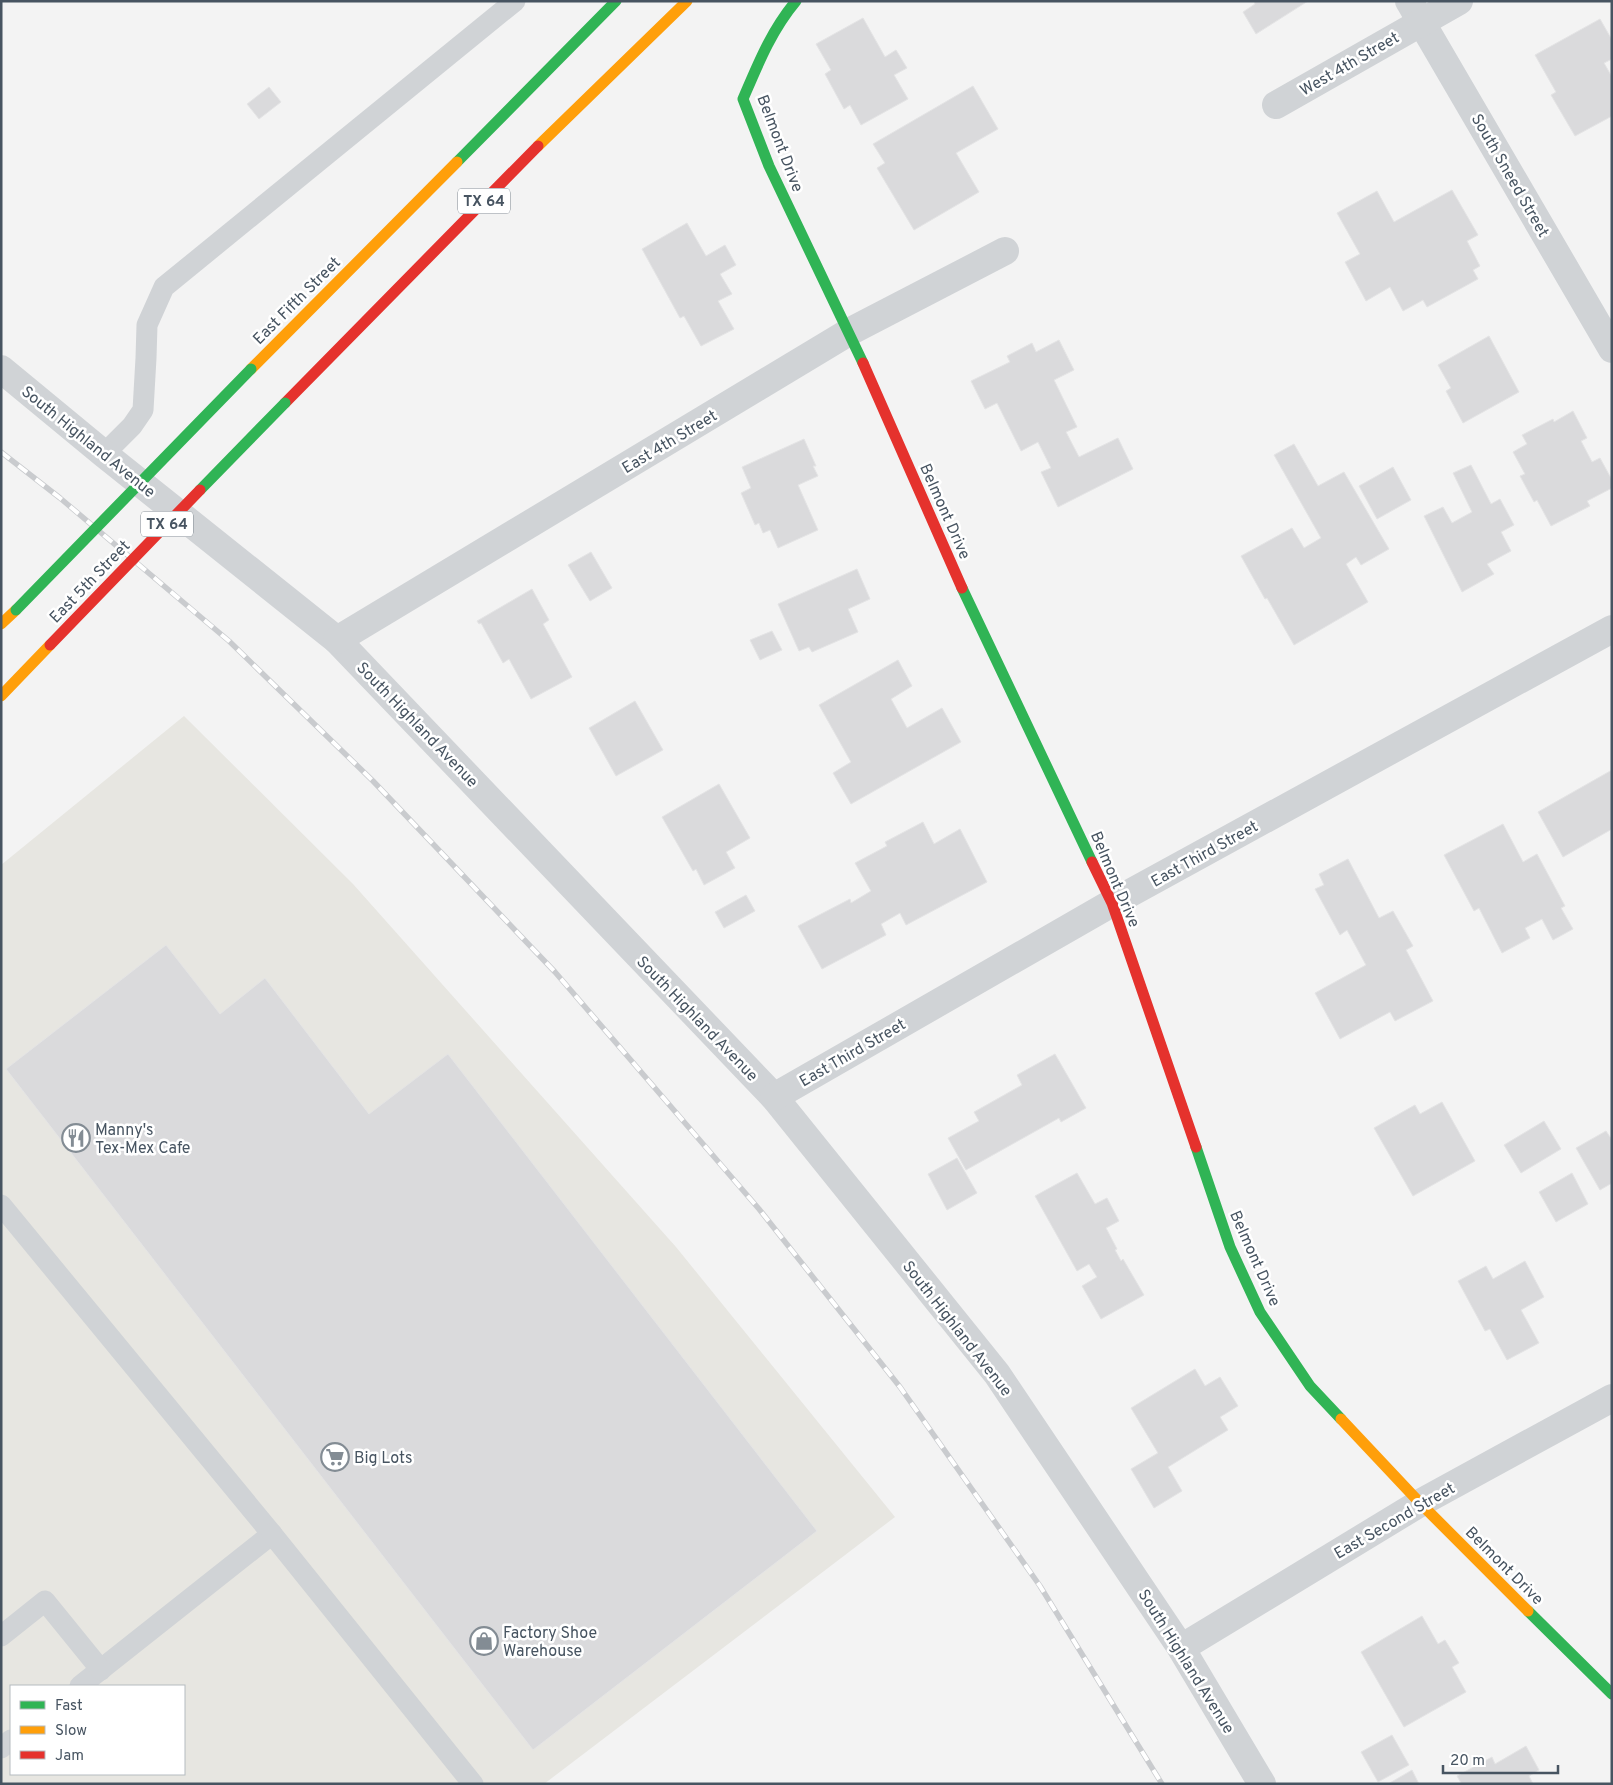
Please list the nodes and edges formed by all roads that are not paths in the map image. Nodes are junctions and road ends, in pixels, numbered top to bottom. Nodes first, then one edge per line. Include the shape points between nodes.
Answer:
1 (515, 1) edge
2 (616, 1) edge
3 (687, 1) edge
4 (796, 1) edge
5 (1459, 1) edge
6 (1415, 11) edge
7 (1276, 105) dead end
8 (1005, 251) dead end
9 (849, 332) junction
10 (1612, 349) edge
11 (1, 368) edge
12 (104, 454) junction
13 (1, 624) edge
14 (1612, 628) edge
15 (337, 640) junction
16 (1, 696) edge
17 (1112, 903) junction
18 (774, 1097) junction
19 (1, 1205) edge
20 (1612, 1398) edge
21 (1420, 1503) junction
22 (272, 1534) junction
23 (1, 1636) edge
24 (1181, 1648) junction
25 (101, 1670) junction
26 (81, 1685) edge
27 (1612, 1694) edge
28 (473, 1784) edge
29 (1262, 1784) edge

1 - 12 lane via 164,286 147,325 143,410
2 - 13 street, East Fifth Street / TX 64, bridge
3 - 16 street, East 5th Street / TX 64, bridge via 564,120
4 - 9 street, Belmont Drive via 781,19 743,99 769,166
5 - 6 street, West 4th Street
6 - 7 street, West 4th Street
6 - 10 street, South Sneed Street
8 - 9 street, East 4th Street
9 - 15 street, East 4th Street
9 - 17 street, Belmont Drive via 962,588
11 - 12 street, South Highland Avenue
12 - 15 street, South Highland Avenue
14 - 17 street, East Third Street
15 - 18 street, South Highland Avenue
17 - 18 street, East Third Street
17 - 21 street, Belmont Drive via 1230,1247 1260,1312 1310,1386
18 - 24 street, South Highland Avenue via 997,1374
19 - 22 lane
20 - 21 street, East Second Street
21 - 24 street, East Second Street
21 - 27 street, Belmont Drive
22 - 25 lane
22 - 28 lane
23 - 25 lane via 45,1601
24 - 29 street, South Highland Avenue
25 - 26 lane

